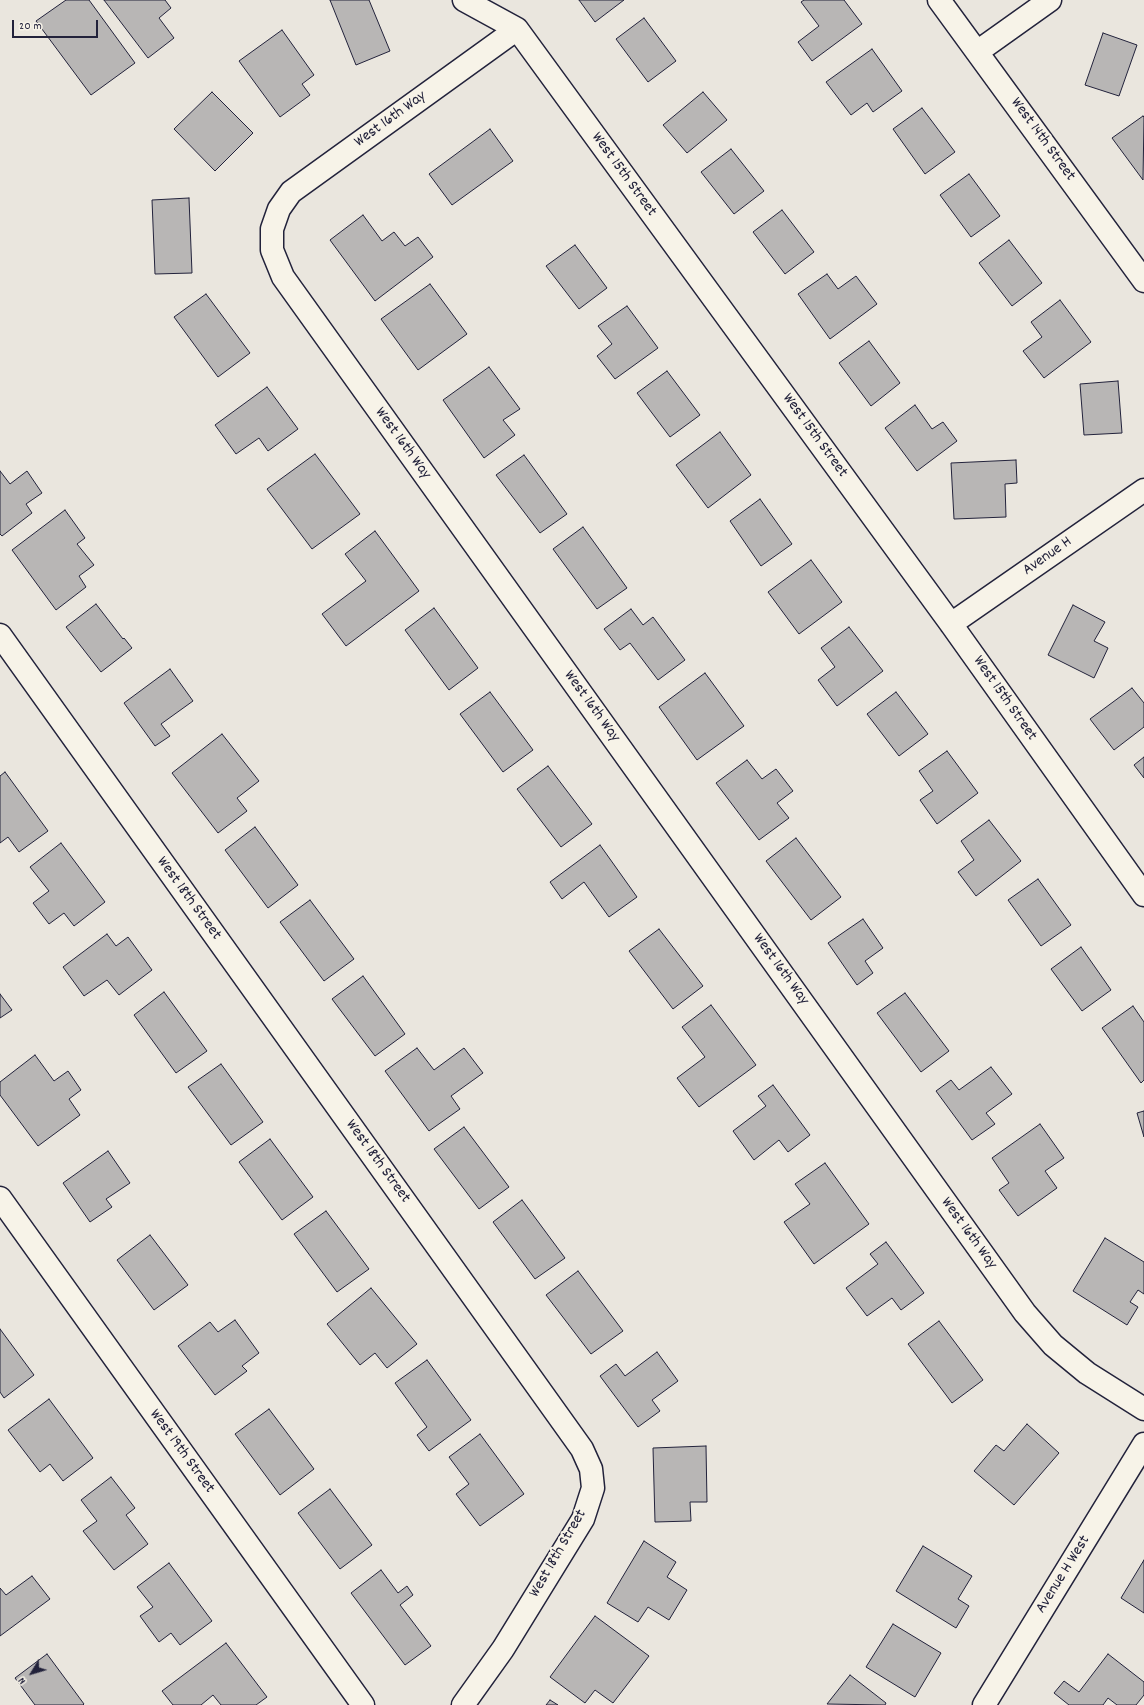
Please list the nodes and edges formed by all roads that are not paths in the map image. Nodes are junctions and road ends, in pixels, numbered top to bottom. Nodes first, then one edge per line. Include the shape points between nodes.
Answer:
1 (464, 0) edge
2 (939, 0) edge
3 (1050, 0) edge
4 (517, 29) junction
5 (977, 52) junction
6 (1144, 281) edge
7 (1144, 490) edge
8 (951, 624) junction
9 (0, 635) edge
10 (1144, 895) edge
11 (0, 1198) edge
12 (1144, 1409) edge
13 (1144, 1444) edge
14 (362, 1705) edge
15 (463, 1705) edge
16 (984, 1705) edge

1 - 4 street, West 15th Street
2 - 5 street, West 14th Street
3 - 5 street
4 - 8 street, West 15th Street
4 - 12 street, West 16th Way via 291,192 279,209 272,229 272,250 284,277 1025,1312 1053,1346 1086,1373
5 - 6 street, West 14th Street
7 - 8 street, Avenue H
8 - 10 street, West 15th Street
9 - 15 street, West 18th Street via 568,1430 591,1469 593,1488 583,1519 503,1649
11 - 14 street, West 19th Street
13 - 16 street, Avenue H West

